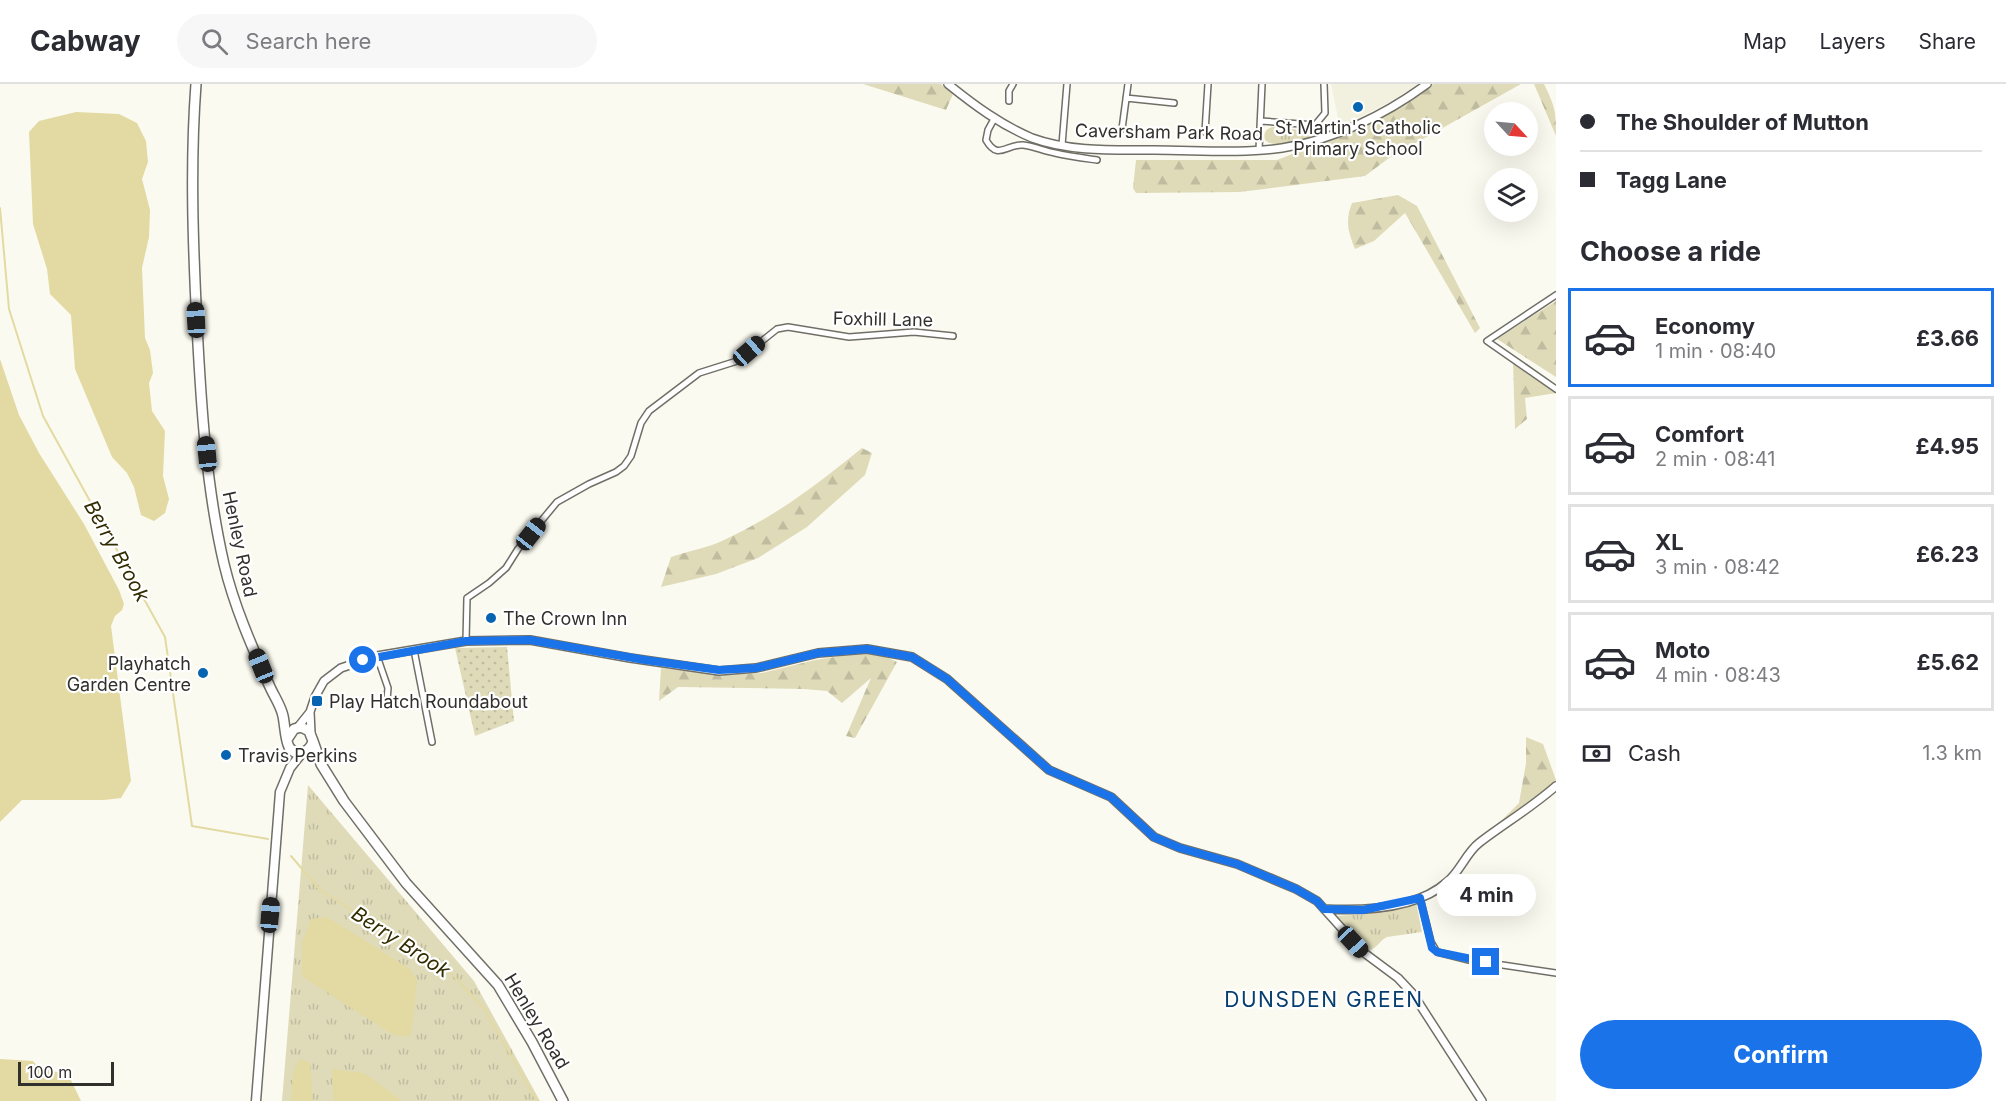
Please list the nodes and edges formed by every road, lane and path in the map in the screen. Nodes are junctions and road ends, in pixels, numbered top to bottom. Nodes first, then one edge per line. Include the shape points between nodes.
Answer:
1 (196, 84) edge
2 (948, 84) edge
3 (1013, 84) edge
4 (1067, 84) edge
5 (1128, 84) edge
6 (1208, 84) edge
7 (1262, 84) edge
8 (1324, 84) edge
9 (1427, 84) edge
10 (1126, 98) junction
11 (1009, 101) dead end
12 (1168, 111) dead end
13 (994, 119) junction
14 (1261, 122) junction
15 (1122, 129) dead end
16 (1205, 132) dead end
17 (1062, 145) junction
18 (1259, 150) junction
19 (1093, 160) dead end
20 (1556, 295) edge
21 (953, 336) dead end
22 (1556, 389) edge
23 (466, 641) junction
24 (414, 650) junction
25 (376, 656) junction
26 (387, 700) dead end
27 (310, 712) junction
28 (283, 715) junction
29 (298, 727) junction
30 (312, 737) junction
31 (289, 742) junction
32 (432, 742) dead end
33 (302, 753) junction
34 (321, 764) junction
35 (290, 768) junction
36 (1556, 786) edge
37 (1420, 898) junction
38 (1324, 909) junction
39 (1556, 974) edge
40 (256, 1101) edge
41 (563, 1101) edge
42 (1482, 1101) edge

1 - 28 main road, Henley Road via 194,255 198,355 211,484 224,564 239,614
2 - 13 street, Caversham Park Road
3 - 11 street
4 - 17 street
5 - 10 street
6 - 16 street
7 - 14 street
8 - 14 street via 1325,113 1314,125
9 - 18 street, Caversham Park Road via 1388,109 1333,135
10 - 12 street via 1171,103
10 - 15 street
13 - 17 street, Caversham Park Road via 1033,138
13 - 19 street via 986,140 995,150 1020,144
14 - 18 street
17 - 18 street, Caversham Park Road via 1088,149
20 - 22 street via 1487,341
21 - 23 street, Foxhill Lane via 914,332 849,337 777,328 737,361 699,373 649,411 624,465 557,502 506,568 467,598
23 - 24 street
23 - 38 street via 530,640 719,670 756,668 818,653 867,649 912,657 947,679 1049,770 1111,797 1154,837 1237,864 1296,889
24 - 25 street
24 - 32 street
25 - 26 street via 388,688
25 - 27 street via 332,673 320,686
27 - 29 street
27 - 30 street
28 - 29 main road, Henley Road
28 - 31 main road, Henley Road
29 - 30 main road
29 - 31 main road via 291,731
30 - 33 main road via 311,747
30 - 34 main road, Henley Road
31 - 33 main road via 295,752
31 - 35 main road
33 - 34 main road, Henley Road
33 - 35 main road
34 - 41 main road, Henley Road via 406,883 498,985
35 - 40 main road via 278,806
36 - 37 street via 1476,845 1447,882
37 - 38 street via 1363,910
37 - 39 street via 1432,948 1437,952
38 - 42 street via 1363,952 1413,994

